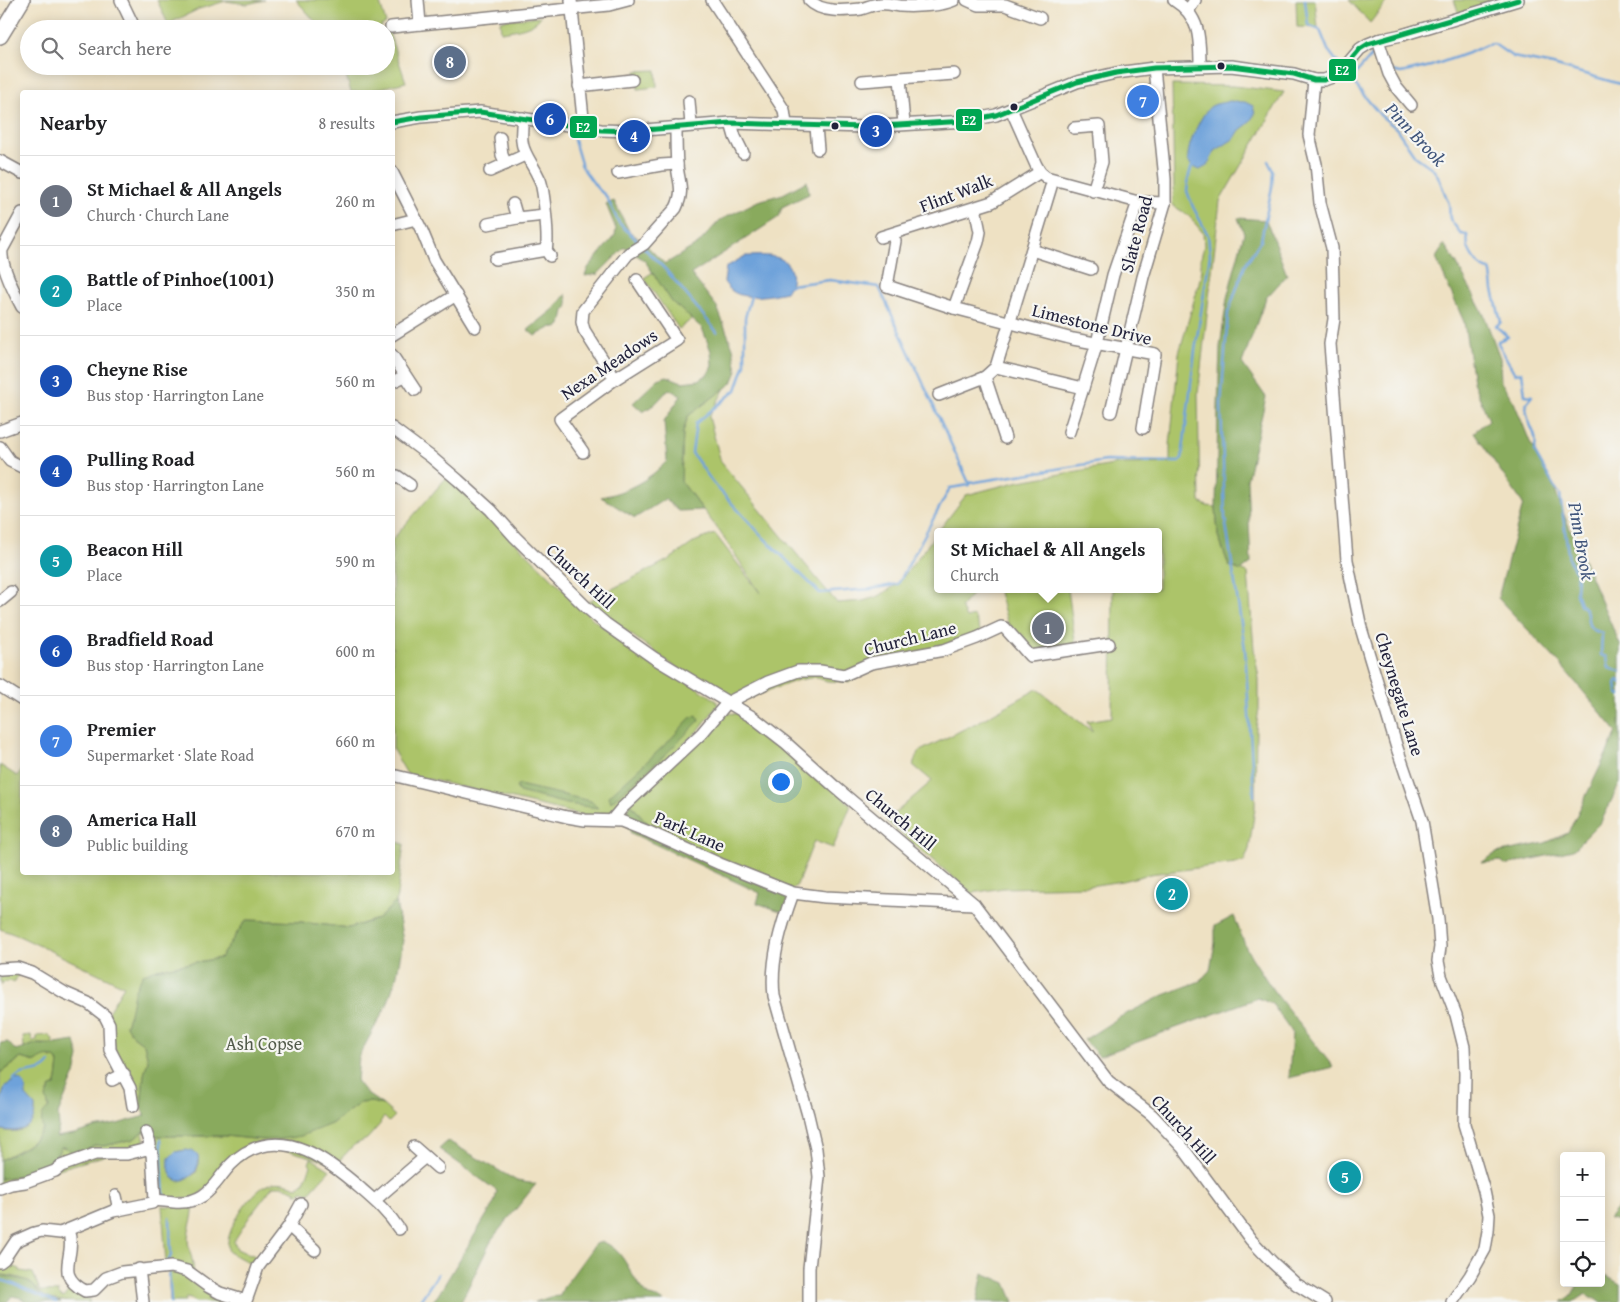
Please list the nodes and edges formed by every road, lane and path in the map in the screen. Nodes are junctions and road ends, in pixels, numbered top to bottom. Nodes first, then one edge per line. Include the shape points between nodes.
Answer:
1 (22, 0) edge
2 (121, 0) edge
3 (418, 0) edge
4 (628, 0) edge
5 (712, 0) edge
6 (809, 0) edge
7 (954, 0) edge
8 (967, 0) edge
9 (1174, 0) edge
10 (1195, 0) edge
11 (1518, 0) edge
12 (571, 5) edge
13 (1188, 11) junction
14 (1040, 18) dead end
15 (131, 20) edge
16 (420, 24) junction
17 (395, 27) edge
18 (0, 36) edge
19 (1378, 40) junction
20 (1200, 66) junction
21 (1154, 68) junction
22 (954, 74) dead end
23 (900, 78) junction
24 (632, 80) dead end
25 (862, 80) dead end
26 (1314, 80) junction
27 (579, 86) junction
28 (689, 101) dead end
29 (1412, 104) dead end
30 (1011, 109) junction
31 (523, 118) junction
32 (395, 121) edge
33 (731, 123) junction
34 (786, 124) junction
35 (904, 124) junction
36 (691, 125) junction
37 (816, 126) junction
38 (676, 127) junction
39 (584, 128) junction
40 (1074, 128) dead end
41 (500, 138) dead end
42 (818, 149) dead end
43 (744, 153) dead end
44 (525, 154) junction
45 (0, 161) edge
46 (506, 164) junction
47 (677, 164) junction
48 (490, 171) dead end
49 (20, 172) edge
50 (1040, 172) junction
51 (618, 173) dead end
52 (395, 178) edge
53 (1053, 180) junction
54 (1093, 191) junction
55 (1138, 202) junction
56 (1165, 203) junction
57 (513, 204) dead end
58 (976, 212) dead end
59 (545, 215) junction
60 (20, 217) edge
61 (517, 218) junction
62 (416, 219) junction
63 (395, 224) edge
64 (488, 224) dead end
65 (881, 237) dead end
66 (895, 242) dead end
67 (1032, 250) junction
68 (495, 259) dead end
69 (1090, 269) dead end
70 (637, 280) dead end
71 (456, 295) junction
72 (20, 303) edge
73 (954, 308) junction
74 (1011, 322) junction
75 (475, 327) dead end
76 (395, 333) edge
77 (1097, 344) junction
78 (1125, 348) junction
79 (395, 360) edge
80 (996, 367) junction
81 (405, 376) junction
82 (985, 377) junction
83 (615, 379) junction
84 (395, 381) edge
85 (415, 390) dead end
86 (1081, 393) junction
87 (940, 395) dead end
88 (1111, 412) dead end
89 (20, 424) edge
90 (1143, 428) dead end
91 (395, 430) edge
92 (0, 431) edge
93 (1069, 432) dead end
94 (1005, 438) dead end
95 (0, 447) edge
96 (583, 452) dead end
97 (20, 466) edge
98 (395, 477) edge
99 (410, 485) dead end
100 (11, 592) dead end
101 (0, 601) edge
102 (1109, 644) dead end
103 (0, 686) edge
104 (20, 699) edge
105 (727, 702) junction
106 (395, 776) edge
107 (612, 820) junction
108 (793, 893) junction
109 (974, 904) junction
110 (0, 970) edge
111 (124, 1074) junction
112 (112, 1080) dead end
113 (133, 1106) dead end
114 (146, 1132) dead end
115 (414, 1147) dead end
116 (147, 1149) junction
117 (425, 1158) junction
118 (438, 1168) dead end
119 (0, 1188) edge
120 (116, 1196) dead end
121 (155, 1200) junction
122 (375, 1200) junction
123 (301, 1204) dead end
124 (119, 1210) junction
125 (289, 1226) junction
126 (399, 1229) dead end
127 (68, 1230) junction
128 (315, 1250) dead end
129 (0, 1262) edge
130 (140, 1269) junction
131 (145, 1294) edge
132 (246, 1301) edge
133 (809, 1302) edge
134 (1325, 1302) edge
135 (1452, 1302) edge

1 - 18 main road
2 - 15 street
3 - 16 street
4 - 12 street via 617,4
5 - 34 street via 784,110
6 - 7 street via 815,6 838,10 880,3 912,6
8 - 14 street via 978,5 1005,5
9 - 13 street
10 - 13 street
11 - 19 street
12 - 16 street
12 - 27 street
13 - 20 street via 1198,32
16 - 17 street
19 - 26 street via 1360,50 1333,78
19 - 29 street via 1396,87
20 - 21 street
20 - 26 street via 1276,71
21 - 30 street via 1077,82
21 - 56 street, Slate Road
22 - 23 street
23 - 25 street
23 - 35 street
24 - 27 street
26 - 135 street, Cheynegate Lane via 1309,135 1320,203 1332,248 1334,319 1330,344 1347,560 1361,628 1396,748 1422,821 1438,920 1439,968 1464,1047 1464,1124 1489,1215 1485,1249
27 - 39 street
28 - 36 street
30 - 35 street via 975,120
30 - 50 street
31 - 32 street via 480,112
31 - 39 street
31 - 44 street via 521,133
33 - 34 street
33 - 36 street
33 - 43 street via 734,137
34 - 37 street
35 - 37 street
36 - 38 street
37 - 42 street
38 - 39 street via 632,131
38 - 47 street
40 - 54 street via 1099,126 1102,162
41 - 46 street
44 - 46 street
44 - 59 street via 540,180
45 - 49 street
46 - 48 street
47 - 51 street
47 - 83 street via 682,189 676,208 621,262 586,306 582,316 584,330
50 - 53 street
50 - 65 street, Flint Walk via 992,202
52 - 62 street
53 - 54 street
53 - 67 street
54 - 55 street
55 - 56 street
55 - 77 street via 1113,275
56 - 78 street, Slate Road
57 - 61 street
58 - 73 street via 980,232 978,242
59 - 61 street
59 - 68 street via 548,253
60 - 72 street via 0,256
61 - 64 street
62 - 63 street
62 - 71 street via 434,260
66 - 73 street, Limestone Drive via 887,286
67 - 69 street
67 - 74 street
70 - 83 street, Nexa Meadows via 677,340
71 - 75 street
71 - 76 street
73 - 74 street, Limestone Drive
74 - 77 street, Limestone Drive
74 - 80 street
77 - 78 street, Limestone Drive
77 - 86 street
78 - 88 street, Slate Road
78 - 90 street, Limestone Drive via 1154,354
79 - 81 street
80 - 82 street
80 - 86 street
81 - 84 street
81 - 85 street
82 - 87 street
82 - 94 street
83 - 96 street, Nexa Meadows via 560,420
86 - 93 street
89 - 92 street
91 - 105 street, Church Hill via 432,457 491,510 606,624 654,658
95 - 97 street via 10,461
98 - 99 street
100 - 101 street
102 - 105 street, Church Lane via 1030,656 1001,627 944,650 871,663 844,675 820,670 798,671
103 - 104 street
105 - 107 street, Church Lane via 702,733
105 - 109 street, Church Hill via 786,743
106 - 107 street, Park Lane via 566,817
107 - 108 street, Park Lane via 636,826
108 - 109 street, Park Lane
108 - 133 street via 780,932 773,984 816,1149 819,1177
109 - 134 street, Church Hill via 1108,1081 1152,1115 1183,1148 1251,1240 1296,1284
110 - 111 street via 18,968 32,973 93,1006 106,1018 110,1050
111 - 112 street
111 - 113 street
114 - 116 street via 150,1144
115 - 117 street
116 - 119 street via 127,1154 95,1154 25,1182
116 - 121 street via 153,1155
117 - 118 street
117 - 122 street
120 - 124 street
121 - 122 street via 194,1202 209,1191 236,1159 254,1148 276,1145 318,1155
121 - 124 street via 150,1204
122 - 126 street
123 - 125 street
124 - 127 street
125 - 128 street
125 - 132 street via 258,1267
127 - 129 street via 38,1232 20,1239
127 - 130 street via 71,1240 67,1275 82,1290 92,1292 108,1277
130 - 131 street
130 - 132 street via 174,1267 187,1271 214,1290

